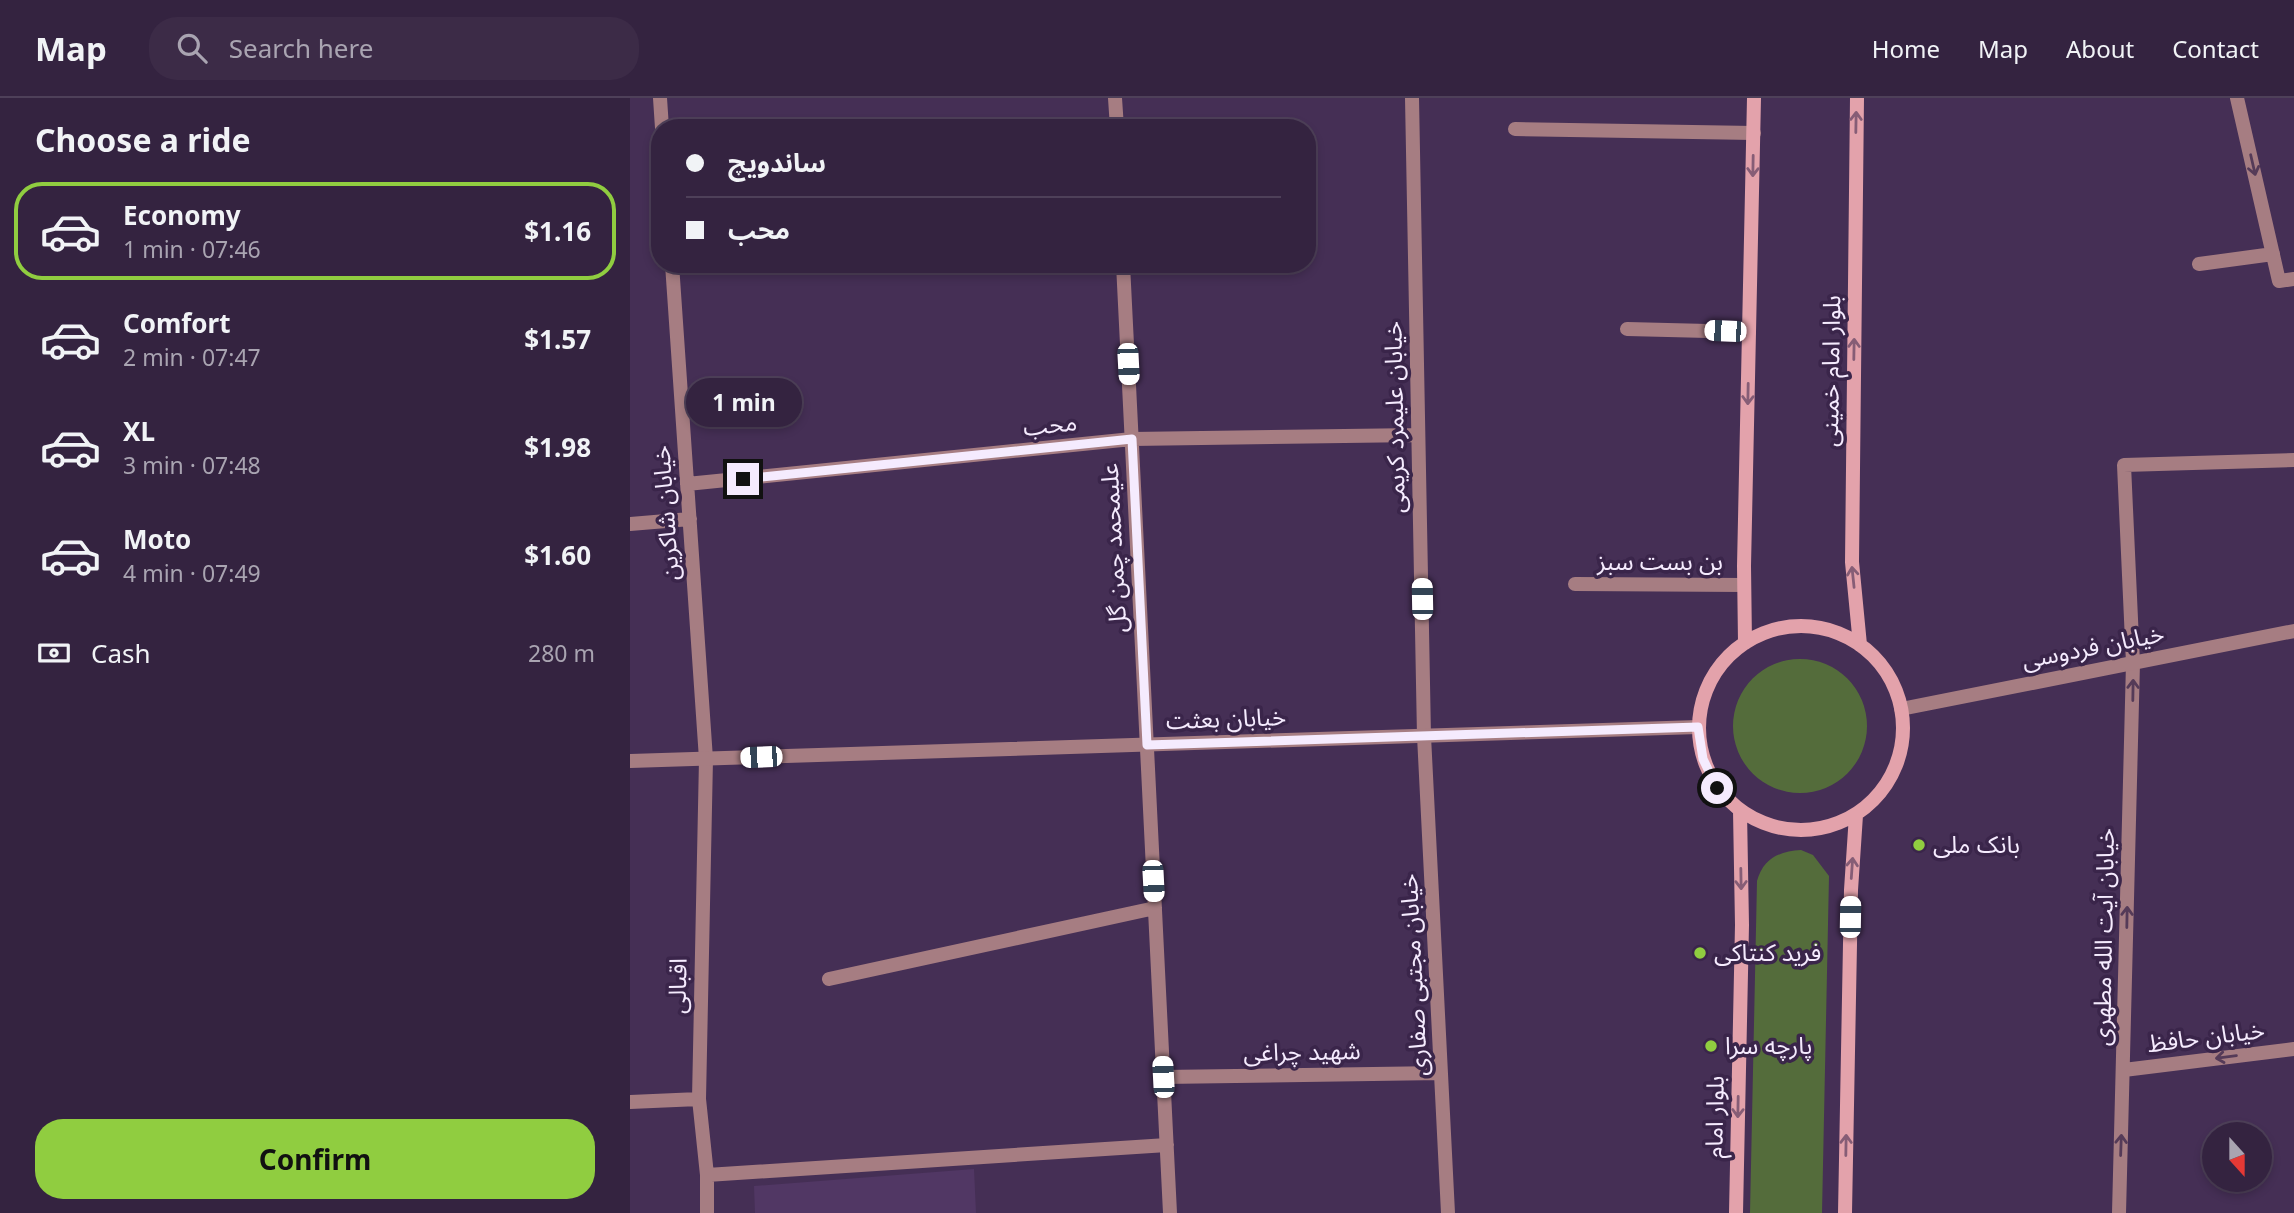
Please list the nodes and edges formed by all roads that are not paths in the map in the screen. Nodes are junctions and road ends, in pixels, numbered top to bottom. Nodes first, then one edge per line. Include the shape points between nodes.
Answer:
1 (660, 98) edge
2 (1115, 98) edge
3 (1412, 98) edge
4 (1754, 98) edge
5 (1857, 98) edge
6 (2238, 98) edge
7 (661, 119) edge
8 (1116, 119) edge
9 (1515, 129) dead end
10 (1754, 133) junction
11 (2273, 254) junction
12 (2199, 264) dead end
13 (673, 273) edge
14 (1123, 273) edge
15 (2294, 279) edge
16 (1627, 329) dead end
17 (1749, 332) junction
18 (1418, 435) junction
19 (1132, 439) junction
20 (2294, 460) edge
21 (687, 484) junction
22 (690, 519) junction
23 (630, 524) edge
24 (1575, 584) dead end
25 (1744, 585) junction
26 (2294, 631) edge
27 (1745, 643) junction
28 (1860, 645) junction
29 (2133, 663) junction
30 (1901, 709) junction
31 (1698, 727) junction
32 (1424, 736) junction
33 (1147, 745) junction
34 (706, 759) junction
35 (630, 761) edge
36 (1740, 811) junction
37 (1856, 815) junction
38 (1155, 908) junction
39 (829, 979) dead end
40 (2294, 1049) edge
41 (2124, 1070) junction
42 (1441, 1073) junction
43 (1163, 1077) junction
44 (699, 1099) junction
45 (630, 1102) edge
46 (1167, 1145) junction
47 (707, 1175) junction
48 (707, 1213) edge
49 (1170, 1213) edge
50 (1448, 1213) edge
51 (1736, 1213) edge
52 (1844, 1213) edge
53 (2119, 1213) edge

1 - 7 street
2 - 8 street
3 - 18 street, خیابان علیمرد کریمی
4 - 10 main road
28 -> 5 main road, بلوار امام خمینی via 1852,562
6 -> 11 street
9 - 10 street
10 -> 17 main road
11 - 12 street
11 - 15 street via 2278,281
13 - 21 street, خیابان شاکرین
14 - 19 street, علیمحمد چمن گل
16 - 17 street
17 -> 25 main road
18 - 19 street, محب
18 - 32 street, خیابان علیمرد کریمی
19 - 21 street, محب
19 - 33 street, علیمحمد چمن گل
20 - 29 street, خیابان آیت الله مطهری via 2124,465
21 - 22 street, خیابان شاکرین
22 - 23 street
22 - 34 street, خیابان شاکرین
24 - 25 street, بن بست سبز
25 - 27 main road
26 - 29 street, خیابان فردوسی
27 - 28 main road via 1773,630 1803,626 1833,631
27 - 31 main road via 1720,665 1704,694
28 - 30 main road via 1883,666
29 - 30 street, خیابان فردوسی
41 -> 29 street, خیابان آیت الله مطهری
30 - 37 main road via 1902,748 1893,774 1877,797
31 - 32 street, خیابان بعثت
31 - 36 main road via 1703,759 1717,788
32 - 33 street, خیابان بعثت
32 - 42 street, خیابان مجتبی صفاری
33 - 34 street, خیابان بعثت
33 - 38 street, علیمحمد چمن گل
34 - 35 street, خیابان بعثت
34 - 44 street, اقبالی
36 - 37 main road via 1767,825 1797,831 1828,827
36 -> 51 main road, بلوار امام
52 -> 37 main road
38 - 39 street
38 - 43 street, علیمحمد چمن گل
40 -> 41 street, خیابان حافظ
53 -> 41 street, خیابان آیت الله مطهری
42 - 43 street, شهید چراغی
42 - 50 street, خیابان مجتبی صفاری
43 - 46 street, علیمحمد چمن گل
44 - 45 street
44 - 47 street, اقبالی
46 - 47 street
46 - 49 street, علیمحمد چمن گل
47 - 48 street, اقبالی

